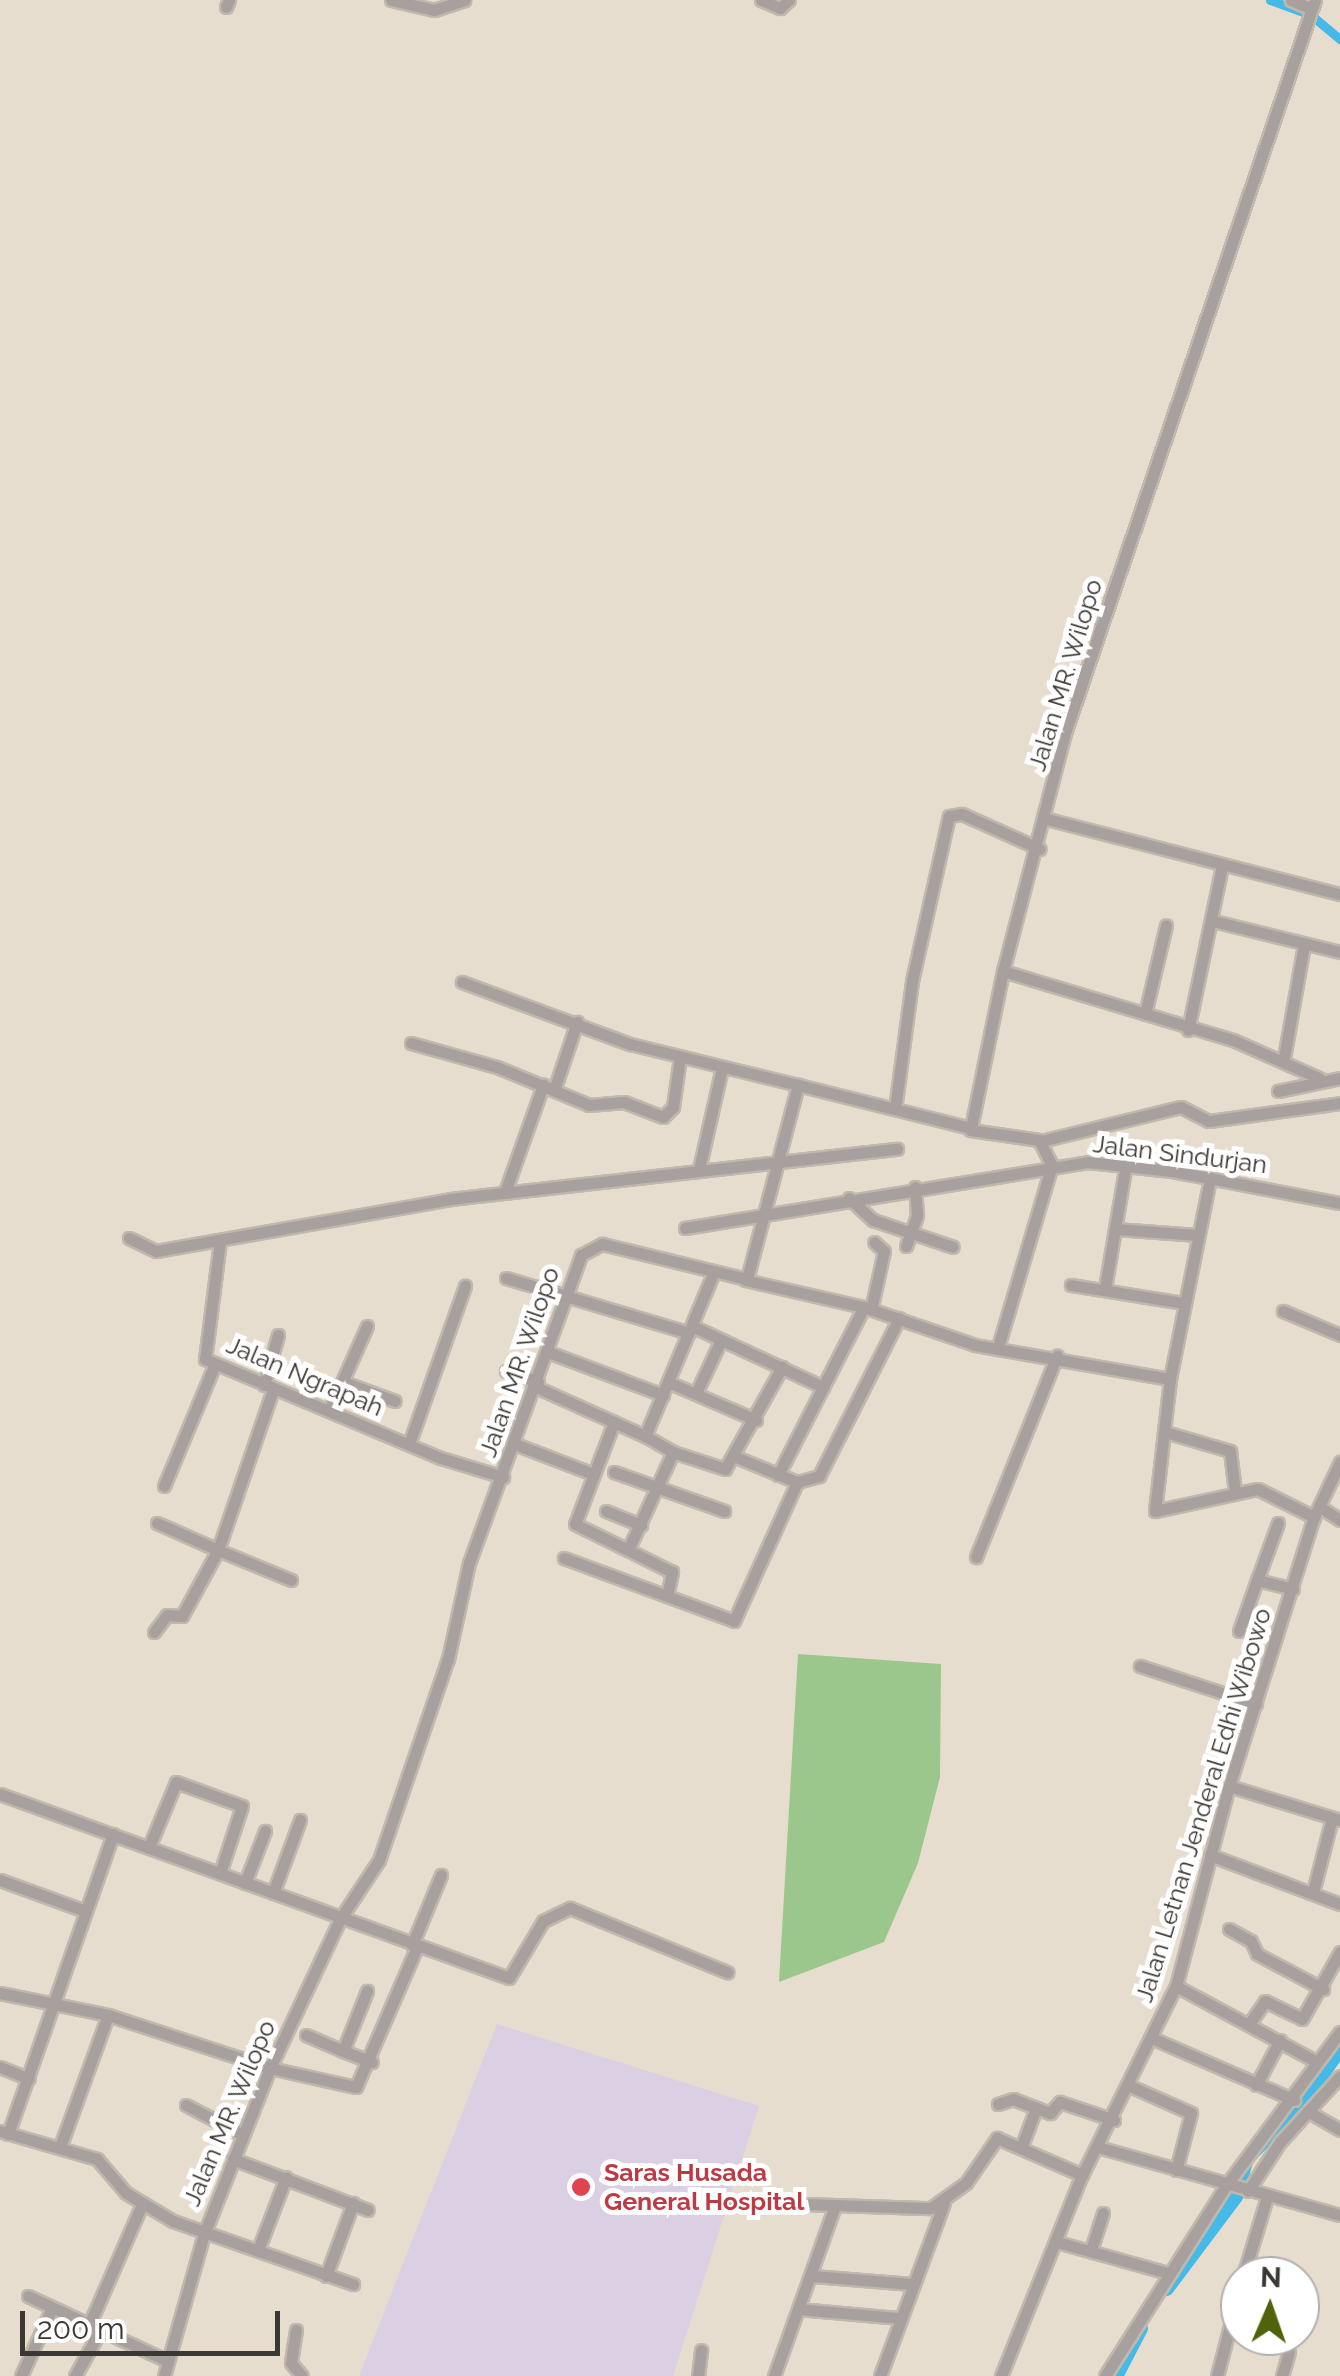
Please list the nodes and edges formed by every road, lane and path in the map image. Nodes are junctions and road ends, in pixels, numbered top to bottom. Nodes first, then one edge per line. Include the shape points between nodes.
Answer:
1 (391, 0) edge
2 (464, 0) edge
3 (762, 0) edge
4 (789, 0) edge
5 (1291, 0) edge
6 (1309, 9) edge
7 (1048, 819) junction
8 (1040, 849) junction
9 (1222, 866) junction
10 (1340, 894) edge
11 (1213, 921) junction
12 (1166, 926) dead end
13 (1340, 943) edge
14 (1304, 944) junction
15 (1339, 952) edge
16 (1003, 971) junction
17 (462, 982) dead end
18 (1145, 1014) junction
19 (577, 1022) junction
20 (1188, 1030) junction
21 (411, 1043) dead end
22 (680, 1057) junction
23 (1284, 1058) junction
24 (722, 1068) junction
25 (1319, 1078) junction
26 (1340, 1078) edge
27 (798, 1085) junction
28 (548, 1088) junction
29 (1278, 1091) dead end
30 (1340, 1103) edge
31 (894, 1109) junction
32 (970, 1130) junction
33 (1041, 1141) junction
34 (897, 1149) dead end
35 (778, 1158) junction
36 (1126, 1164) junction
37 (1052, 1165) junction
38 (699, 1169) junction
39 (1210, 1178) junction
40 (915, 1187) junction
41 (505, 1192) junction
42 (848, 1198) junction
43 (1340, 1203) edge
44 (768, 1212) junction
45 (685, 1228) dead end
46 (1116, 1228) junction
47 (914, 1230) junction
48 (1197, 1234) junction
49 (129, 1238) dead end
50 (220, 1240) junction
51 (874, 1242) dead end
52 (906, 1246) dead end
53 (953, 1247) dead end
54 (713, 1274) junction
55 (506, 1278) dead end
56 (745, 1280) junction
57 (1071, 1285) dead end
58 (465, 1286) dead end
59 (1105, 1288) junction
60 (564, 1294) junction
61 (1184, 1303) junction
62 (868, 1308) junction
63 (1284, 1311) dead end
64 (898, 1318) junction
65 (367, 1326) dead end
66 (690, 1330) junction
67 (278, 1335) dead end
68 (1340, 1335) edge
69 (721, 1340) junction
70 (998, 1347) junction
71 (548, 1352) junction
72 (1057, 1356) junction
73 (215, 1364) junction
74 (782, 1367) junction
75 (506, 1371) dead end
76 (1170, 1379) junction
77 (343, 1382) junction
78 (537, 1384) junction
79 (268, 1387) junction
80 (822, 1387) junction
81 (665, 1388) junction
82 (696, 1392) junction
83 (395, 1401) dead end
84 (328, 1411) junction
85 (756, 1420) junction
86 (614, 1422) junction
87 (1165, 1432) junction
88 (645, 1436) junction
89 (409, 1444) junction
90 (515, 1444) junction
91 (673, 1452) junction
92 (736, 1457) junction
93 (1340, 1462) edge
94 (614, 1472) dead end
95 (592, 1474) junction
96 (778, 1474) junction
97 (503, 1478) junction
98 (797, 1482) junction
99 (164, 1486) dead end
100 (1235, 1490) junction
101 (658, 1492) junction
102 (606, 1511) dead end
103 (724, 1511) dead end
104 (1317, 1512) junction
105 (1340, 1520) edge
106 (157, 1523) dead end
107 (1278, 1523) dead end
108 (641, 1525) junction
109 (218, 1550) junction
110 (628, 1550) junction
111 (976, 1557) dead end
112 (564, 1558) dead end
113 (290, 1580) dead end
114 (1257, 1580) junction
115 (1293, 1589) junction
116 (667, 1596) junction
117 (1239, 1631) dead end
118 (154, 1632) dead end
119 (1140, 1666) dead end
120 (1256, 1704) junction
121 (1229, 1786) junction
122 (0, 1794) edge
123 (1336, 1819) edge
124 (300, 1820) dead end
125 (265, 1831) dead end
126 (114, 1834) junction
127 (150, 1847) junction
128 (1210, 1855) junction
129 (220, 1873) junction
130 (441, 1874) dead end
131 (0, 1880) edge
132 (245, 1883) junction
133 (1314, 1892) junction
134 (272, 1893) junction
135 (1340, 1904) edge
136 (85, 1911) junction
137 (340, 1919) junction
138 (1230, 1930) dead end
139 (414, 1946) junction
140 (1340, 1952) edge
141 (728, 1972) dead end
142 (1176, 1986) junction
143 (1323, 1988) junction
144 (367, 1991) dead end
145 (0, 1994) edge
146 (56, 2002) junction
147 (108, 2015) junction
148 (1249, 2024) junction
149 (1340, 2032) edge
150 (306, 2035) dead end
151 (1154, 2039) junction
152 (1280, 2040) junction
153 (344, 2050) junction
154 (372, 2062) junction
155 (1317, 2062) junction
156 (0, 2067) edge
157 (270, 2068) junction
158 (1340, 2076) edge
159 (29, 2079) junction
160 (1256, 2084) junction
161 (1130, 2086) junction
162 (1294, 2100) junction
163 (998, 2104) dead end
164 (186, 2105) dead end
165 (1036, 2108) junction
166 (1309, 2112) junction
167 (1114, 2120) junction
168 (1340, 2130) edge
169 (4, 2133) edge
170 (242, 2135) junction
171 (60, 2147) junction
172 (1021, 2148) junction
173 (1098, 2148) junction
174 (233, 2159) junction
175 (1176, 2170) junction
176 (1082, 2175) junction
177 (286, 2178) junction
178 (1237, 2188) junction
179 (1267, 2197) junction
180 (716, 2202) dead end
181 (944, 2203) junction
182 (142, 2204) junction
183 (354, 2204) junction
184 (835, 2206) junction
185 (368, 2210) dead end
186 (1103, 2213) dead end
187 (1340, 2215) edge
188 (204, 2234) junction
189 (1057, 2242) junction
190 (258, 2250) junction
191 (1092, 2250) junction
192 (1249, 2256) edge
193 (1168, 2272) junction
194 (326, 2276) junction
195 (813, 2276) junction
196 (353, 2284) dead end
197 (912, 2284) junction
198 (28, 2296) dead end
199 (52, 2308) junction
200 (798, 2309) junction
201 (898, 2318) junction
202 (95, 2327) junction
203 (296, 2330) dead end
204 (701, 2350) dead end
205 (165, 2360) junction
206 (22, 2376) edge
207 (75, 2376) edge
208 (164, 2376) edge
209 (302, 2376) edge
210 (698, 2376) edge
211 (774, 2376) edge
212 (880, 2376) edge
213 (1001, 2376) edge
214 (1105, 2376) edge

1 - 2 street via 434,10
3 - 4 street via 780,8
5 - 6 street
6 - 7 street, Jalan MR. Wilopo via 1066,730
7 - 8 street, Jalan MR. Wilopo
7 - 9 street
8 - 16 street, Jalan MR. Wilopo
8 - 31 street via 962,814 949,816 912,981
9 - 10 street
9 - 11 street
11 - 14 street
11 - 20 street
12 - 18 street
13 - 15 street
14 - 15 street
14 - 23 street
16 - 18 street
16 - 32 street, Jalan MR. Wilopo
17 - 19 street
18 - 20 street
19 - 22 street
19 - 28 street
20 - 23 street
21 - 28 street
22 - 24 street
22 - 28 street via 673,1108 663,1117 624,1102 589,1105
23 - 25 street
24 - 27 street
24 - 38 street
25 - 26 street
25 - 29 street
27 - 31 street
27 - 35 street
28 - 41 street
30 - 33 street via 1209,1122 1181,1107
31 - 32 street
32 - 33 street
33 - 37 street
34 - 35 street
35 - 38 street
35 - 44 street
36 - 37 street, Jalan Sindurjan
36 - 39 street, Jalan Sindurjan
36 - 46 street
37 - 40 street, Jalan Sindurjan
37 - 70 street
38 - 41 street
39 - 43 street, Jalan Sindurjan
39 - 48 street
40 - 42 street, Jalan Sindurjan
40 - 47 street
41 - 50 street
42 - 44 street, Jalan Sindurjan
42 - 47 street via 873,1220
44 - 45 street, Jalan Sindurjan
44 - 56 street
46 - 48 street
46 - 59 street
47 - 52 street
47 - 53 street
48 - 61 street
49 - 50 street via 151,1251
50 - 73 street, Jalan Ngrapah via 202,1354
51 - 62 street via 884,1252
54 - 56 street, Jalan MR. Wilopo
54 - 60 street, Jalan MR. Wilopo via 596,1244 581,1256
54 - 66 street
55 - 60 street
56 - 62 street, Jalan MR. Wilopo
57 - 59 street
58 - 89 street
59 - 61 street
60 - 66 street
60 - 71 street, Jalan MR. Wilopo
61 - 76 street
62 - 64 street, Jalan MR. Wilopo
62 - 80 street
63 - 68 street
64 - 70 street, Jalan MR. Wilopo
64 - 98 street via 819,1476
65 - 77 street
66 - 69 street
66 - 81 street
67 - 79 street
69 - 74 street
69 - 82 street
70 - 72 street, Jalan MR. Wilopo
71 - 78 street, Jalan MR. Wilopo
71 - 81 street
72 - 76 street, Jalan MR. Wilopo
72 - 111 street
73 - 79 street, Jalan Ngrapah
73 - 99 street
74 - 80 street
74 - 85 street
75 - 78 street
76 - 87 street
77 - 83 street
77 - 84 street
78 - 86 street
78 - 90 street, Jalan MR. Wilopo
79 - 84 street, Jalan Ngrapah
79 - 109 street
80 - 96 street
81 - 82 street
81 - 88 street
82 - 85 street
84 - 89 street, Jalan Ngrapah
85 - 92 street
86 - 88 street
86 - 95 street
87 - 100 street via 1230,1451
87 - 100 street via 1155,1511
88 - 91 street
89 - 97 street, Jalan Ngrapah
90 - 95 street
90 - 97 street, Jalan MR. Wilopo
91 - 92 street via 716,1469
91 - 101 street
92 - 96 street
93 - 104 street, Jalan Letnan Jenderal Edhi Wibowo
94 - 101 street
95 - 110 street via 575,1524
96 - 98 street
97 - 137 street, Jalan MR. Wilopo via 469,1562 448,1659 379,1860
98 - 116 street via 734,1621
100 - 104 street via 1274,1492
101 - 103 street
101 - 108 street
102 - 108 street
104 - 105 street
104 - 115 street, Jalan Letnan Jenderal Edhi Wibowo
106 - 109 street
107 - 114 street
108 - 110 street
109 - 113 street
109 - 118 street via 182,1616 167,1615
110 - 116 street via 672,1572
112 - 116 street
114 - 115 street
114 - 117 street
115 - 120 street, Jalan Letnan Jenderal Edhi Wibowo
119 - 120 street
120 - 121 street, Jalan Letnan Jenderal Edhi Wibowo
121 - 123 street
121 - 128 street, Jalan Letnan Jenderal Edhi Wibowo
122 - 126 street
123 - 133 street
124 - 134 street
125 - 132 street
126 - 127 street
126 - 136 street
127 - 129 street
127 - 129 street via 176,1782 242,1806
128 - 133 street
128 - 142 street, Jalan Letnan Jenderal Edhi Wibowo
129 - 132 street
130 - 139 street
131 - 136 street
132 - 134 street
133 - 135 street
134 - 137 street
136 - 146 street
137 - 139 street
137 - 157 street, Jalan MR. Wilopo
138 - 143 street via 1251,1941 1257,1954
139 - 141 street via 512,1979 544,1921 570,1908
139 - 154 street
140 - 143 street
142 - 148 street
142 - 151 street, Jalan Letnan Jenderal Edhi Wibowo
143 - 148 street via 1302,2019 1264,2001
144 - 153 street
145 - 146 street
146 - 147 street
146 - 159 street
147 - 157 street
147 - 171 street
148 - 152 street
149 - 155 street
150 - 153 street
151 - 160 street
151 - 161 street, Jalan Letnan Jenderal Edhi Wibowo
152 - 155 street
152 - 160 street
153 - 154 street
154 - 157 street via 353,2087
155 - 162 street
156 - 159 street
157 - 170 street, Jalan MR. Wilopo
158 - 166 street
159 - 169 street
160 - 162 street
161 - 167 street, Jalan Letnan Jenderal Edhi Wibowo
161 - 175 street via 1189,2110
162 - 178 street
163 - 165 street via 1013,2099
164 - 170 street
165 - 167 street via 1050,2113 1060,2102
165 - 172 street
166 - 168 street
166 - 178 street
167 - 173 street, Jalan Letnan Jenderal Edhi Wibowo
169 - 171 street
170 - 174 street, Jalan MR. Wilopo
171 - 182 street via 97,2159
172 - 176 street
172 - 181 street via 990,2142 966,2183
173 - 175 street
173 - 176 street, Jalan Letnan Jenderal Edhi Wibowo
174 - 177 street
174 - 188 street, Jalan MR. Wilopo
175 - 178 street
176 - 189 street, Jalan Letnan Jenderal Edhi Wibowo
177 - 183 street
177 - 190 street
178 - 179 street
178 - 193 street
179 - 187 street
179 - 192 street
180 - 184 street
181 - 184 street
181 - 197 street
182 - 188 street
182 - 202 street
183 - 185 street
183 - 194 street
184 - 195 street
186 - 191 street
188 - 190 street
188 - 205 street, Jalan MR. Wilopo
189 - 191 street
189 - 213 street, Jalan Letnan Jenderal Edhi Wibowo
190 - 194 street
191 - 193 street
193 - 214 street
194 - 196 street
195 - 197 street
195 - 200 street
197 - 201 street
198 - 199 street
199 - 202 street
199 - 206 street
200 - 201 street
200 - 211 street
201 - 212 street
202 - 205 street
202 - 207 street
203 - 209 street via 291,2363
204 - 210 street
205 - 208 street, Jalan MR. Wilopo

